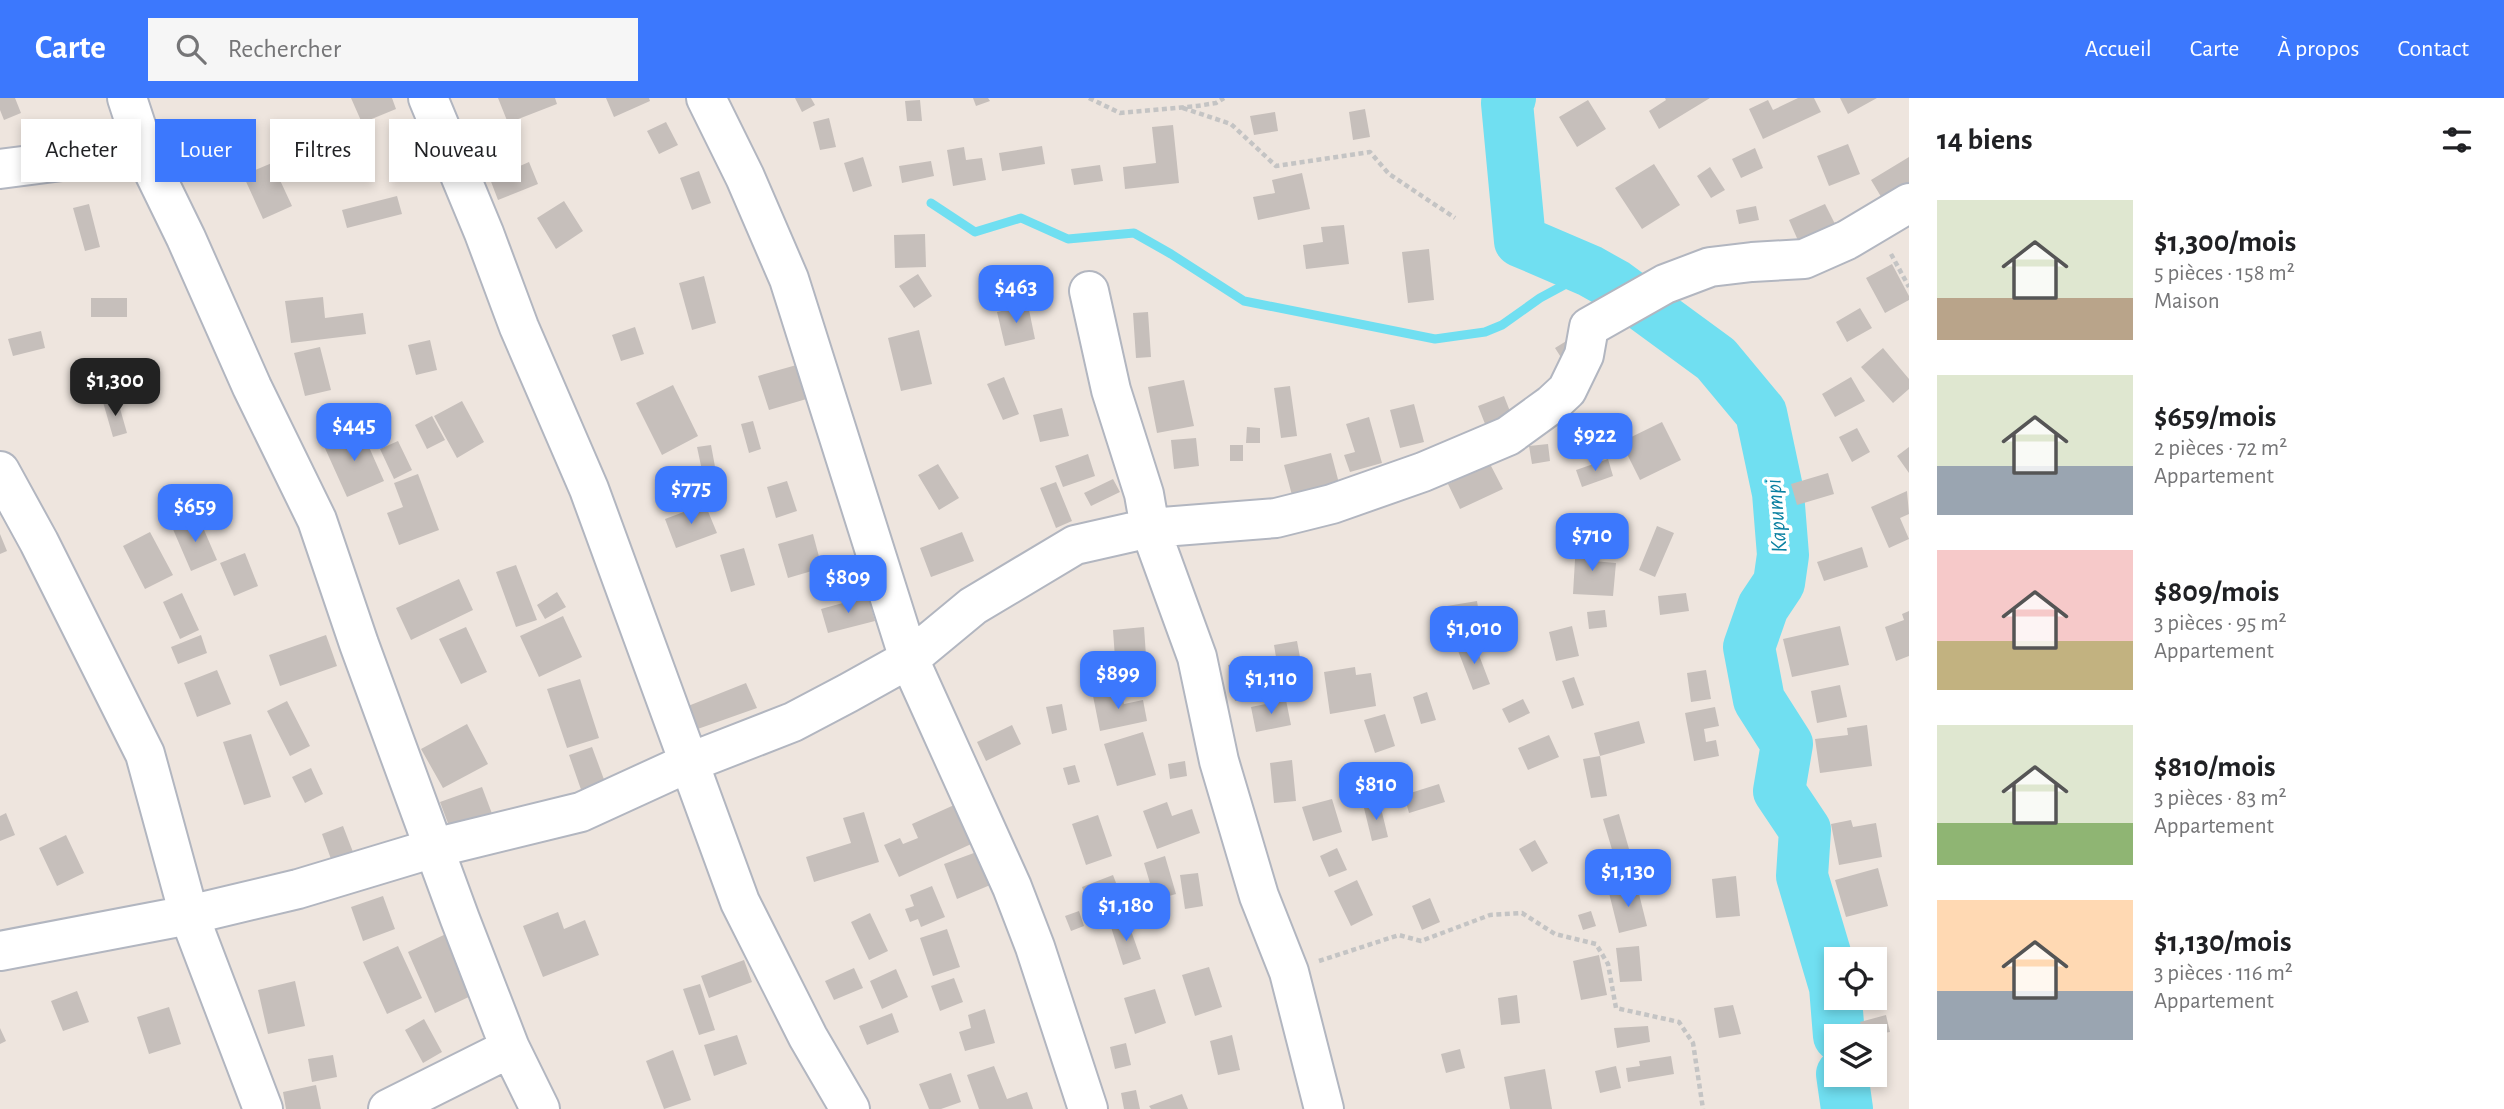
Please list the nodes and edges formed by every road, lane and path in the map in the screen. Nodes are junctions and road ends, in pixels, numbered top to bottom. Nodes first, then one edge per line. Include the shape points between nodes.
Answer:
1 (127, 98) edge
2 (428, 98) edge
3 (706, 98) edge
4 (1089, 98) edge
5 (1224, 98) edge
6 (1183, 108) junction
7 (146, 156) junction
8 (0, 169) edge
9 (1909, 203) edge
10 (1455, 218) dead end
11 (1089, 291) dead end
12 (0, 471) edge
13 (1150, 528) junction
14 (909, 659) junction
15 (688, 763) junction
16 (434, 848) junction
17 (189, 915) junction
18 (0, 951) edge
19 (1289, 972) junction
20 (510, 1048) junction
21 (263, 1109) edge
22 (388, 1109) edge
23 (540, 1109) edge
24 (850, 1109) edge
25 (1088, 1109) edge
26 (1324, 1109) edge
27 (1703, 1109) edge

1 - 7 street
2 - 15 street via 589,489
3 - 14 street via 789,279
4 - 6 path via 1120,113
5 - 6 path
6 - 10 path via 1231,124 1276,166 1370,152 1389,174
7 - 8 street
7 - 16 street via 317,520
9 - 13 street via 1804,259 1710,267 1665,284 1589,327 1584,355 1567,390 1496,441 1332,504 1276,518
11 - 13 street
12 - 17 street via 145,754
13 - 14 street via 1075,545 973,606
13 - 19 street via 1198,657 1219,761 1259,896
14 - 15 street via 793,722
14 - 25 street via 1012,887
15 - 16 street via 581,812
15 - 24 street via 740,902
16 - 17 street
16 - 20 street
17 - 18 street
17 - 21 street
19 - 26 street
19 - 27 path via 1399,935 1421,941 1490,915 1522,913 1555,934 1597,944 1608,964 1616,1008 1679,1022 1692,1043
20 - 22 street
20 - 23 street

